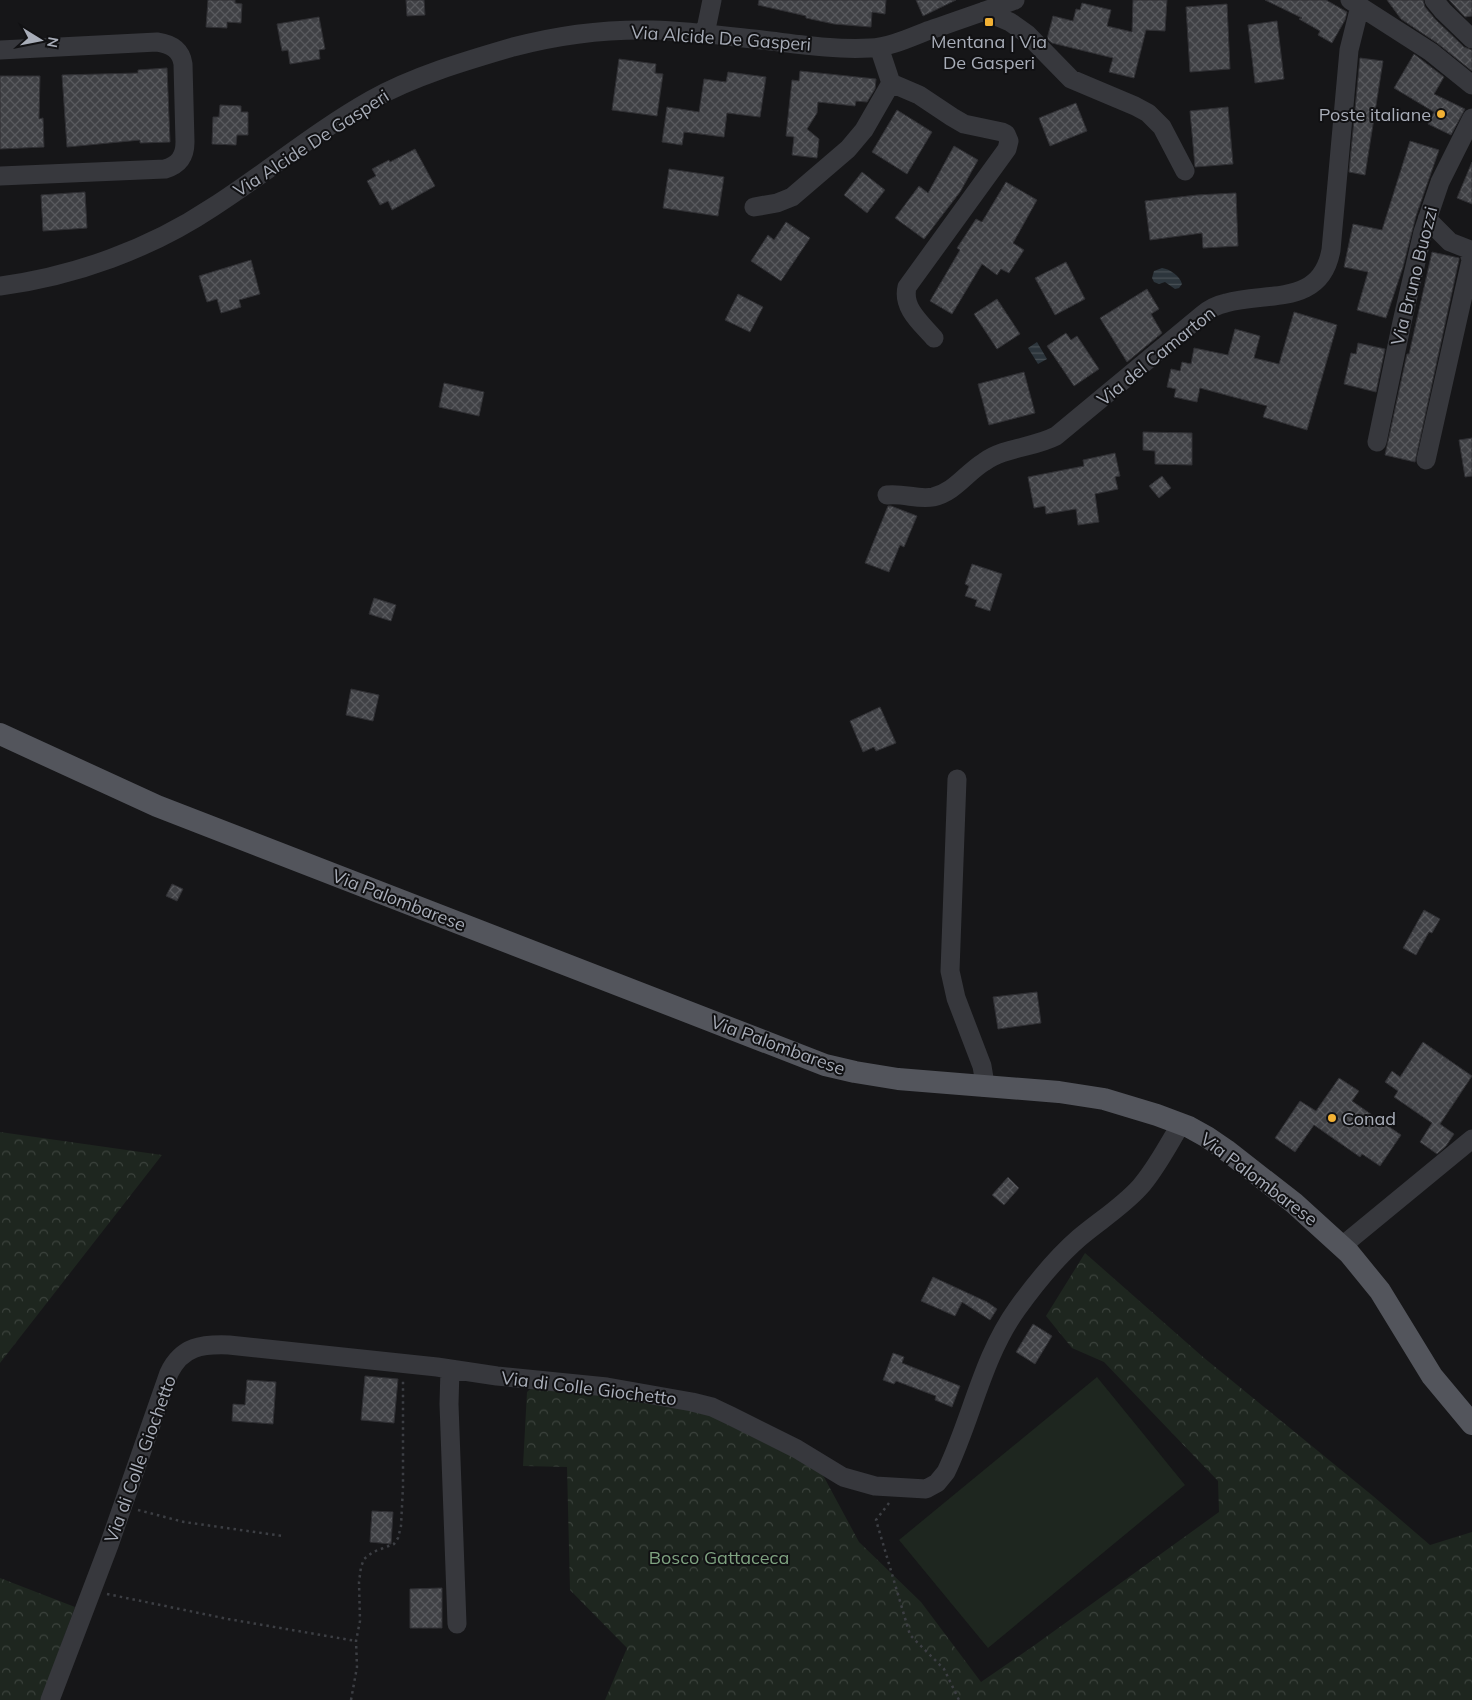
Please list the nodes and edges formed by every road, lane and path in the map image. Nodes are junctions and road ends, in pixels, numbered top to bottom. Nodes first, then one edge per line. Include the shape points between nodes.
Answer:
1 (699, 0) edge
2 (712, 0) edge
3 (1014, 0) edge
4 (1434, 0) edge
5 (1362, 2) edge
6 (984, 11) junction
7 (704, 34) junction
8 (1472, 38) edge
9 (879, 47) junction
10 (0, 50) edge
11 (892, 83) junction
12 (1472, 85) edge
13 (1472, 118) edge
14 (1185, 171) dead end
15 (0, 176) edge
16 (754, 207) dead end
17 (1427, 219) junction
18 (0, 286) edge
19 (934, 338) dead end
20 (1377, 442) dead end
21 (1426, 460) dead end
22 (887, 495) dead end
23 (0, 734) edge
24 (957, 779) dead end
25 (983, 1087) junction
26 (1181, 1124) junction
27 (1472, 1139) edge
28 (1342, 1246) junction
29 (405, 1364) junction
30 (450, 1369) junction
31 (1472, 1424) edge
32 (901, 1488) junction
33 (124, 1502) junction
34 (283, 1536) dead end
35 (92, 1590) junction
36 (456, 1624) dead end
37 (356, 1641) junction
38 (50, 1700) edge
39 (351, 1700) edge
40 (959, 1700) edge

1 - 7 street
2 - 7 street
3 - 6 street, Via Alcide De Gasperi
4 - 8 street
5 - 12 street
5 - 22 street, Via del Camarton via 1349,50 1331,250 1318,280 1299,292 1226,302 1212,308 1056,436 982,462 949,491 924,498
6 - 9 street, Via Alcide De Gasperi
6 - 14 street via 1028,34 1071,80 1148,113 1162,127
7 - 9 street, Via Alcide De Gasperi via 829,47
7 - 18 street, Via Alcide De Gasperi via 644,30 580,35 521,45 452,66 372,100 211,208 165,235 81,268
9 - 11 street
10 - 15 street via 157,42 170,45 180,54 183,64 185,142 179,162 165,169
11 - 16 street via 864,130 848,149 792,197
11 - 19 street via 920,95 958,121 1002,132 1009,141 1007,149 907,286 907,305
13 - 17 street, Via Bruno Buozzi via 1445,171
17 - 20 street, Via Bruno Buozzi
17 - 21 street via 1450,242 1468,250 1471,260
23 - 25 main road, Via Palombarese via 157,806 809,1059 869,1075
24 - 25 street via 950,972 956,998 982,1066
25 - 26 main road, Via Palombarese via 1059,1092 1104,1099
26 - 28 main road, Via Palombarese via 1226,1150 1294,1203
26 - 32 street, Via di Colle Giochetto via 1139,1188 1074,1242 1013,1315 993,1349 940,1479 926,1489
27 - 28 street
28 - 31 main road, Via Palombarese via 1380,1291 1432,1376
29 - 30 street, Via di Colle Giochetto
29 - 33 street, Via di Colle Giochetto via 221,1345 185,1352 169,1373
29 - 37 path via 401,1526 394,1544 373,1552 361,1566 360,1621
30 - 32 street, Via di Colle Giochetto via 621,1388 701,1404 724,1412 843,1477
30 - 36 street
32 - 40 path via 876,1520 910,1635 944,1669
33 - 34 path via 138,1510 184,1522
33 - 35 street, Via di Colle Giochetto
35 - 37 path via 228,1619
35 - 38 street, Via di Colle Giochetto
37 - 39 path via 357,1667

